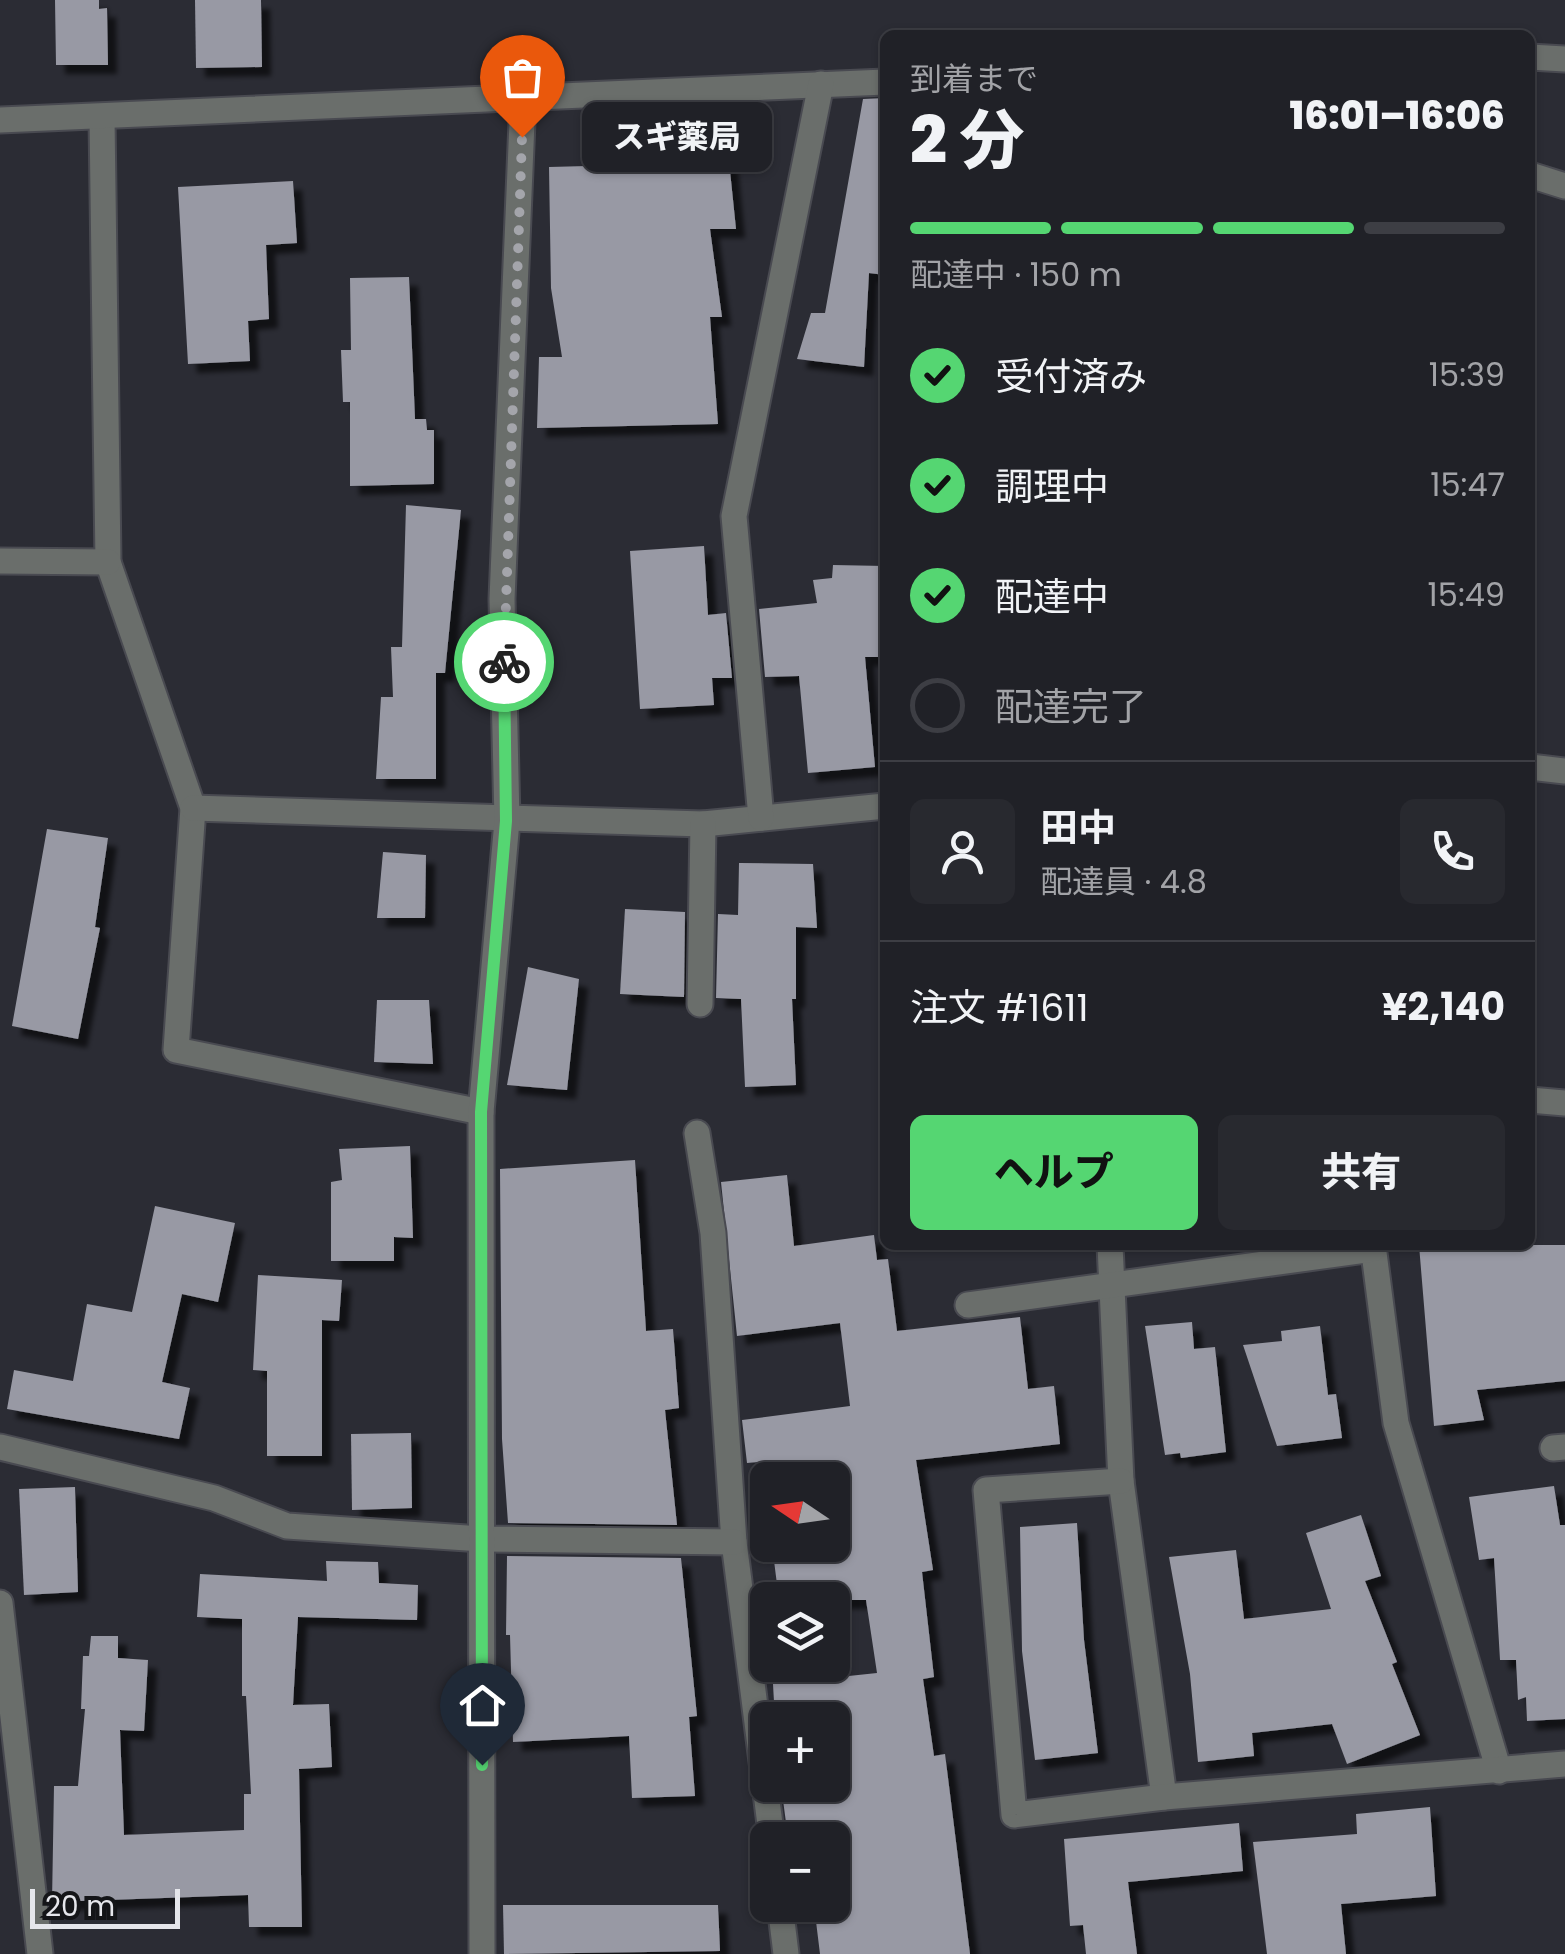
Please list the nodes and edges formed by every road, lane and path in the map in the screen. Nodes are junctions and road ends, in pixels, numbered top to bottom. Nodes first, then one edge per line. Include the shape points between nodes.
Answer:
1 (1535, 57) edge
2 (1565, 59) edge
3 (880, 82) edge
4 (821, 84) junction
5 (523, 98) junction
6 (102, 118) junction
7 (0, 120) edge
8 (1535, 176) edge
9 (1565, 186) edge
10 (0, 561) edge
11 (108, 562) junction
12 (1535, 767) edge
13 (1565, 772) edge
14 (880, 806) edge
15 (193, 808) junction
16 (761, 818) junction
17 (506, 821) junction
18 (703, 824) junction
19 (700, 1004) dead end
20 (1535, 1101) edge
21 (1565, 1104) edge
22 (481, 1112) junction
23 (698, 1133) dead end
24 (1110, 1250) edge
25 (1354, 1250) edge
26 (1373, 1250) edge
27 (1113, 1288) junction
28 (968, 1305) dead end
29 (0, 1447) edge
30 (1121, 1481) junction
31 (482, 1539) junction
32 (734, 1542) junction
33 (0, 1603) edge
34 (3, 1657) edge
35 (1565, 1764) edge
36 (1500, 1771) junction
37 (1164, 1796) junction
38 (770, 1822) edge
39 (782, 1922) edge
40 (40, 1954) edge
41 (482, 1954) edge
42 (786, 1954) edge

1 - 2 street
3 - 4 street
4 - 5 street
4 - 16 street via 734,516
5 - 6 street
5 - 17 street via 502,599
6 - 7 street
6 - 11 street
8 - 9 street
10 - 11 street
11 - 15 street
12 - 13 street
14 - 16 street
15 - 17 street
15 - 22 street via 176,1050
16 - 18 street
17 - 18 street
17 - 22 street
18 - 19 street
20 - 21 street
22 - 31 street
23 - 32 street via 713,1233
24 - 27 street
25 - 27 street
26 - 36 street via 1396,1422
27 - 28 street
27 - 30 street
29 - 31 street via 214,1498 286,1526
30 - 37 street
30 - 37 street via 986,1490 1014,1814
31 - 32 street
31 - 41 street
32 - 38 street
33 - 34 street
34 - 40 street
35 - 36 street
36 - 37 street
39 - 42 street

